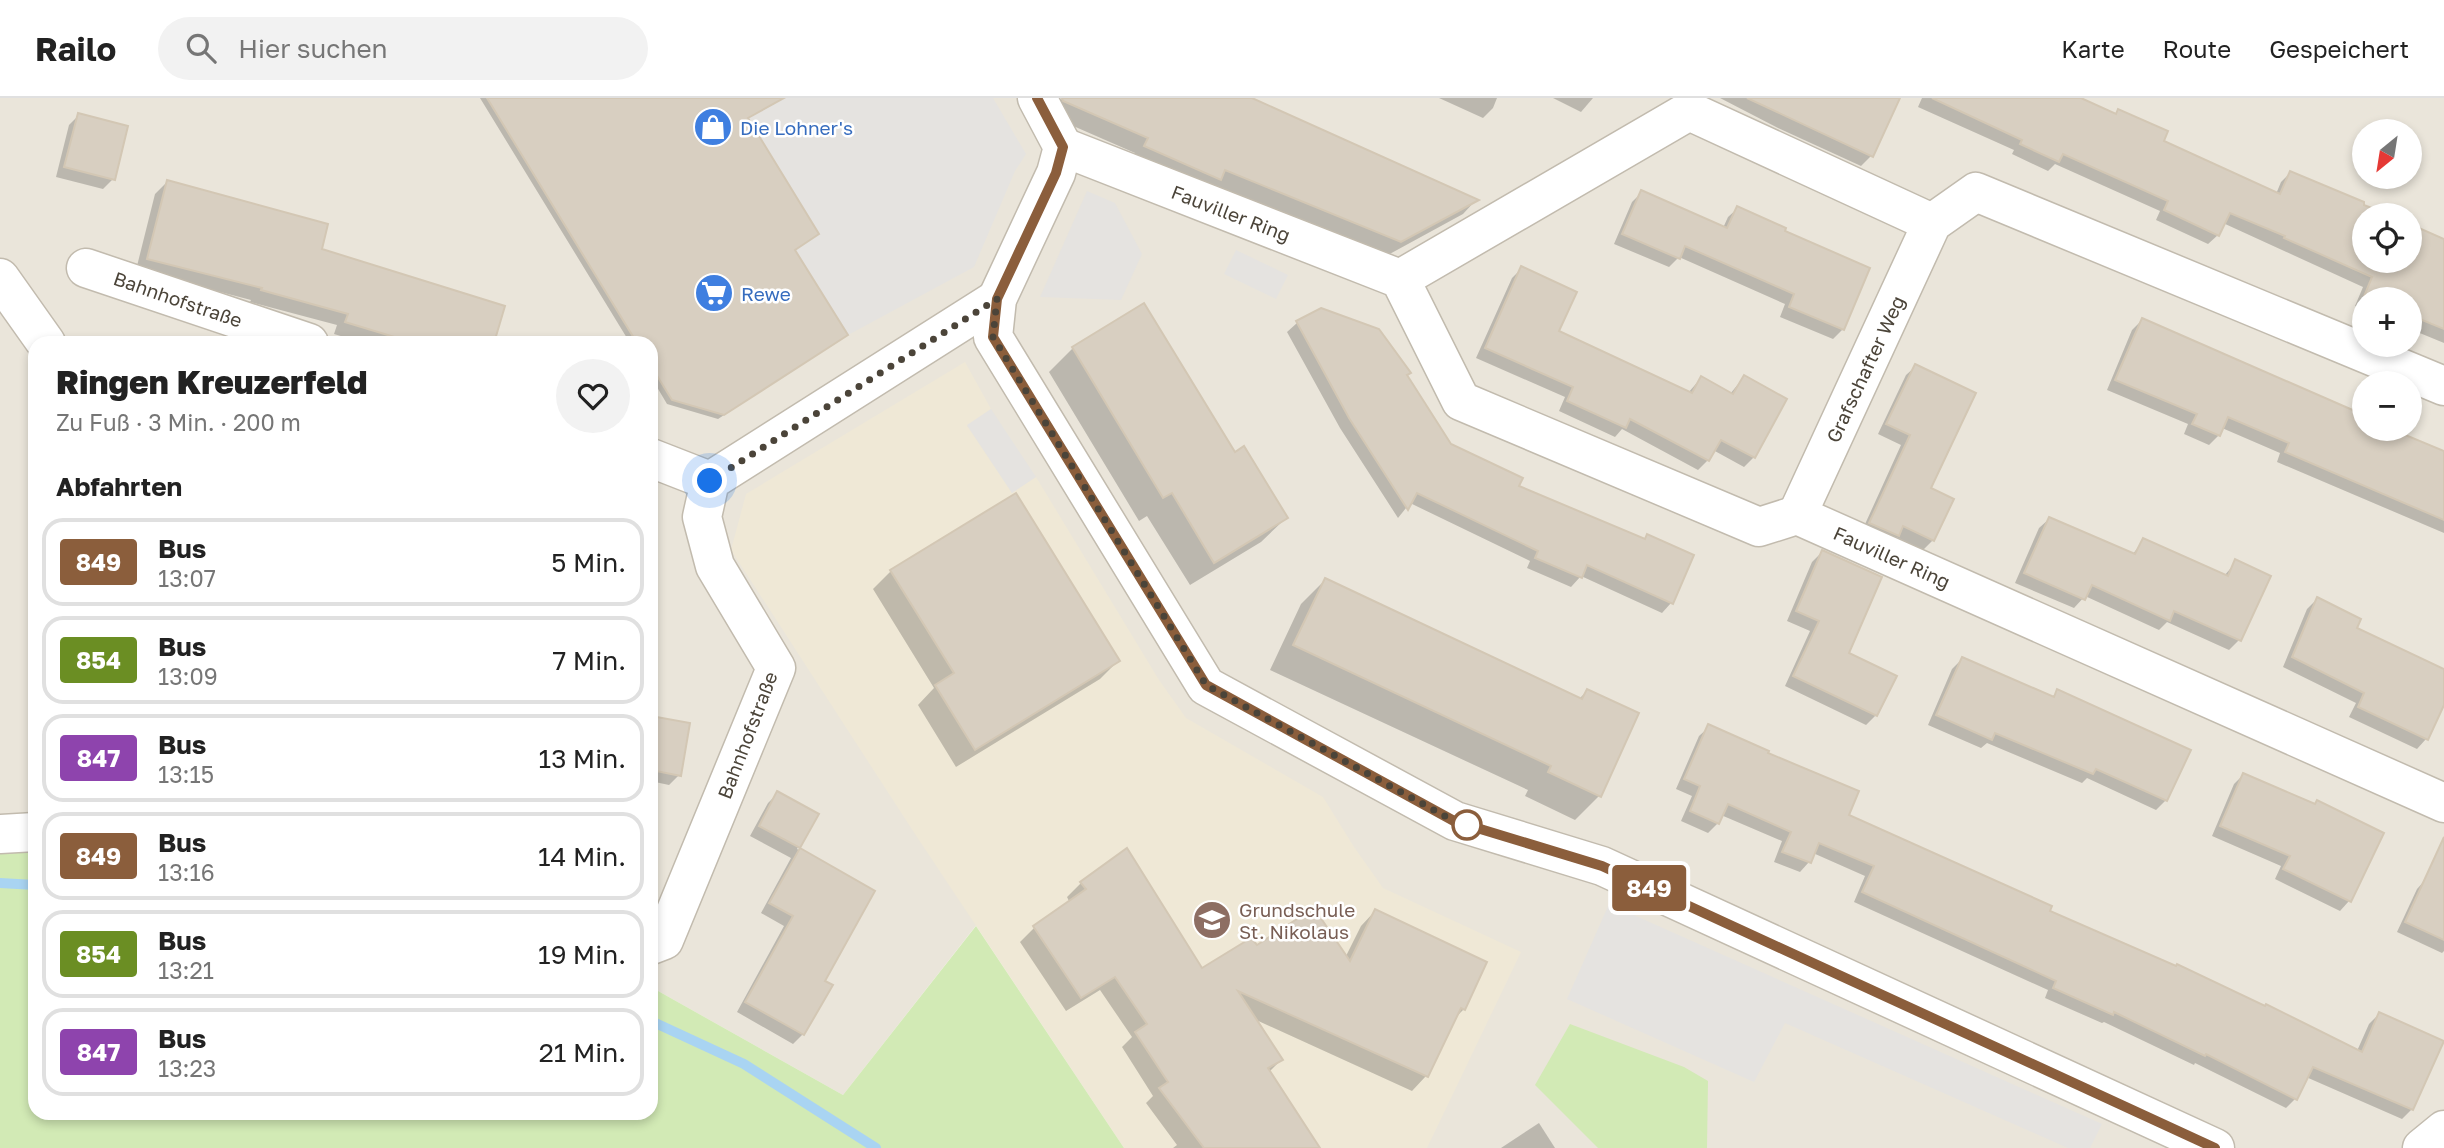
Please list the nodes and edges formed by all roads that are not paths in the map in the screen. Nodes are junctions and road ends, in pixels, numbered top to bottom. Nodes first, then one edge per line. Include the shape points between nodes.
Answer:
1 (1037, 98) edge
2 (1063, 147) junction
3 (1933, 223) junction
4 (86, 268) dead end
5 (0, 278) edge
6 (1400, 279) junction
7 (997, 299) junction
8 (41, 336) edge
9 (288, 336) edge
10 (2444, 386) edge
11 (658, 461) edge
12 (710, 481) junction
13 (1797, 515) junction
14 (2444, 803) edge
15 (28, 832) edge
16 (0, 834) edge
17 (658, 942) edge
18 (2444, 1130) edge
19 (2214, 1148) edge
20 (2422, 1148) edge

1 - 2 street
2 - 6 street, Fauviller Ring
2 - 7 street via 1056,173
3 - 6 street via 1689,111
3 - 10 street via 1976,192
3 - 13 street, Grafschafter Weg
4 - 9 street, Bahnhofstraße
5 - 8 street
6 - 13 street via 1461,401 1759,527
7 - 12 street
7 - 19 street via 993,337 1206,685 1454,821 1602,866
11 - 12 street
12 - 17 street, Bahnhofstraße via 702,517 715,566 776,668 664,940
13 - 14 street, Fauviller Ring
15 - 16 street
18 - 20 street

